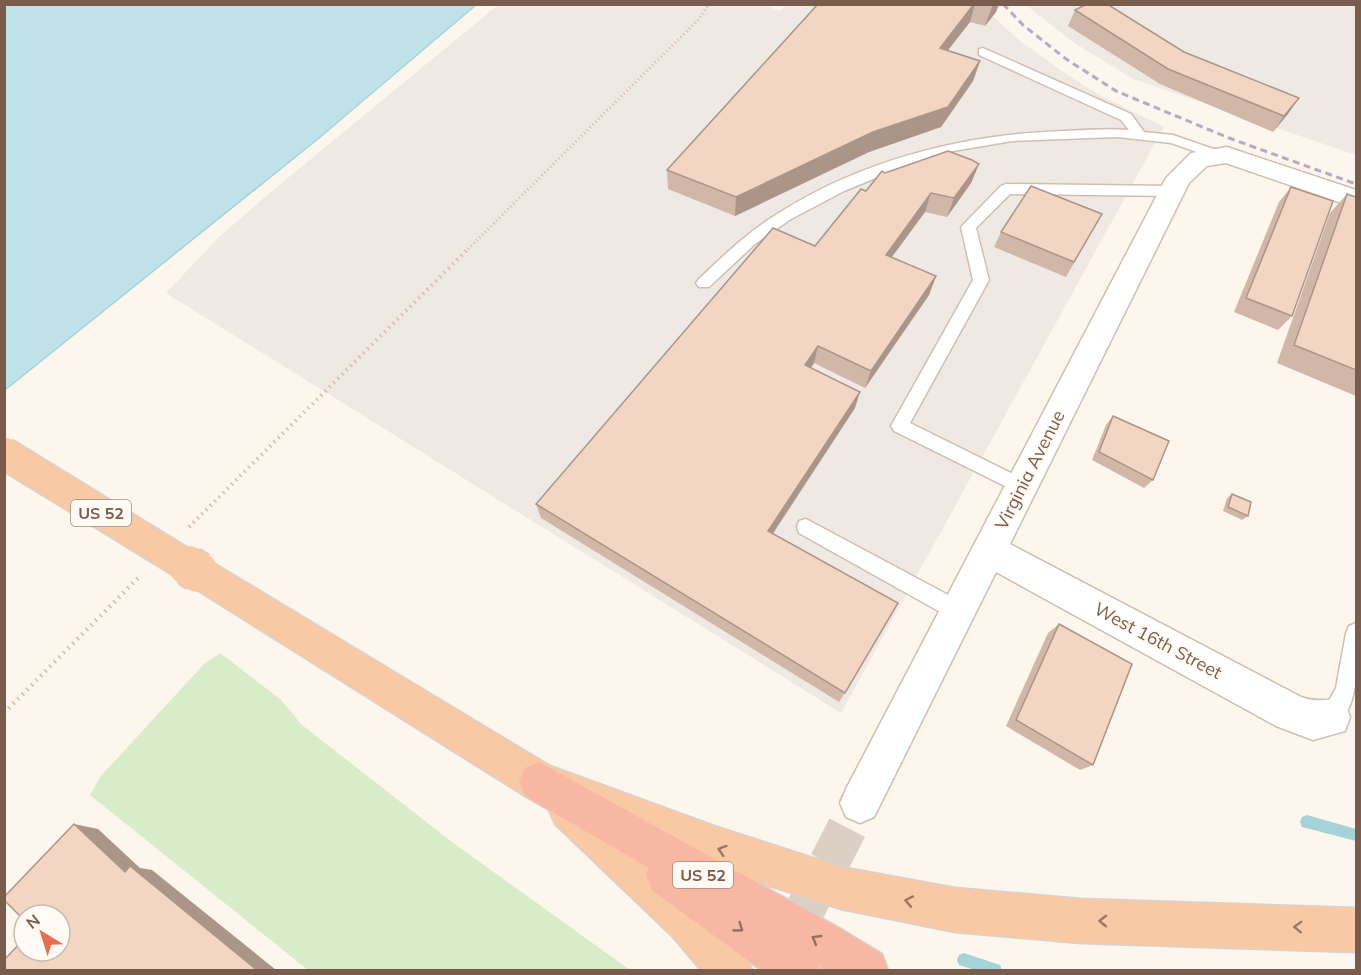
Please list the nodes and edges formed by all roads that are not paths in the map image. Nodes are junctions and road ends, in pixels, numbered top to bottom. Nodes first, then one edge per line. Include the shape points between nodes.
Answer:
1 (983, 52) dead end
2 (1138, 134) junction
3 (1217, 155) junction
4 (1171, 191) junction
5 (1356, 200) edge
6 (704, 283) dead end
7 (4, 453) edge
8 (1021, 486) junction
9 (806, 527) dead end
10 (989, 550) junction
11 (958, 611) junction
12 (1356, 633) edge
13 (1331, 717) joint
14 (540, 782) junction
15 (860, 803) tunnel mouth
16 (1356, 930) edge
17 (730, 970) edge
18 (798, 970) edge
19 (866, 970) edge

1 - 2 lane via 1126,117
2 - 3 lane via 1173,139
2 - 6 lane via 1012,137 951,147 895,165 786,215 750,240
3 - 4 street, Virginia Avenue via 1188,167
3 - 5 street via 1243,159
4 - 8 street, Virginia Avenue
4 - 8 lane via 1006,189 968,227 981,280 900,426
7 - 14 highway, US 52, bridge
8 - 10 street, Virginia Avenue
9 - 11 lane
10 - 11 street, Virginia Avenue
10 - 13 street, West 16th Street via 1290,712 1313,721
11 - 15 street, Virginia Avenue
12 - 13 lane via 1348,687 1342,704
16 -> 14 highway via 1081,921 956,910 841,888 714,847
14 - 17 highway via 688,922
14 -> 18 highway, US 52
19 -> 14 highway, US 52

